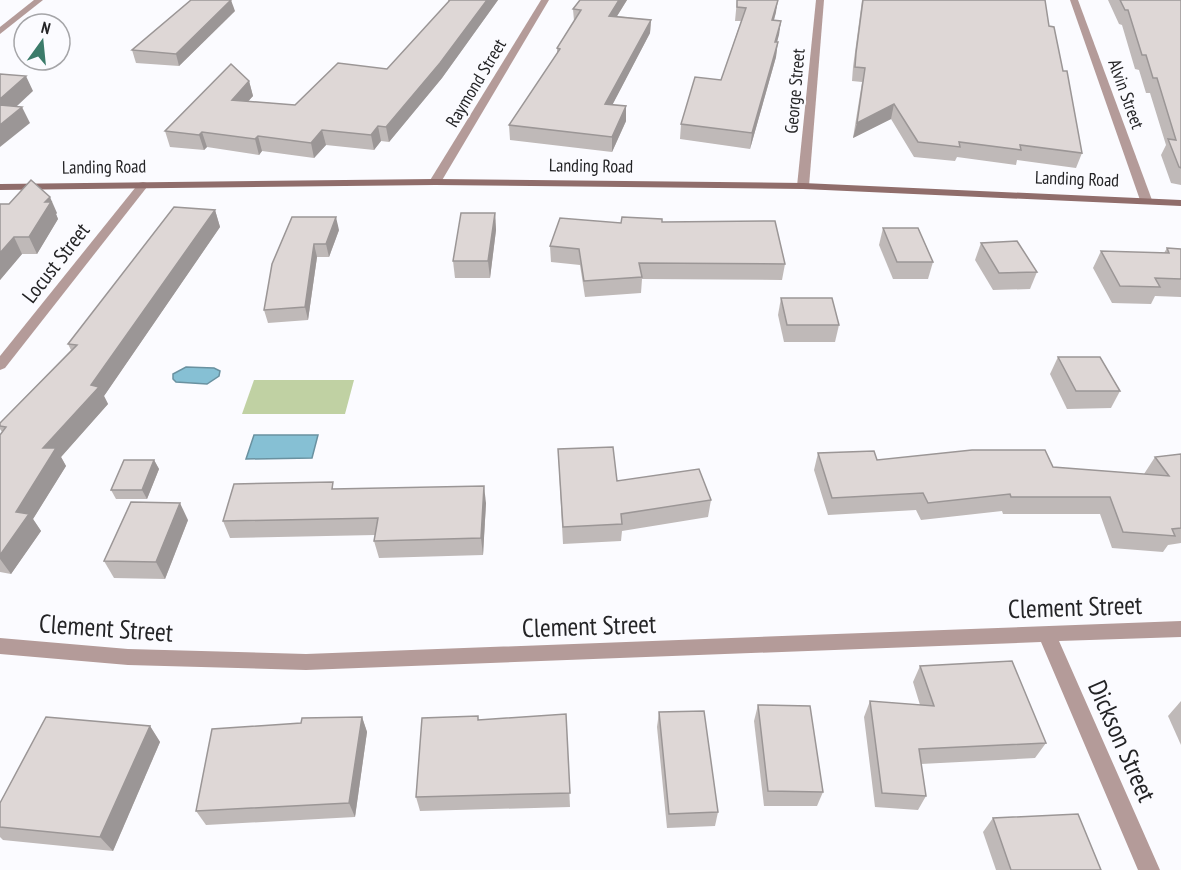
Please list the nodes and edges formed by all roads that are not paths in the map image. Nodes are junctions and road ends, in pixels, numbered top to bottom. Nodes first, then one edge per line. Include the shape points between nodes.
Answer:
1 (39, 0) edge
2 (544, 0) edge
3 (820, 0) edge
4 (1074, 0) edge
5 (0, 31) edge
6 (435, 182) junction
7 (142, 185) junction
8 (803, 186) junction
9 (0, 187) edge
10 (1146, 200) junction
11 (1181, 203) edge
12 (0, 365) edge
13 (1181, 629) edge
14 (1046, 633) junction
15 (0, 646) edge
16 (1149, 870) edge

1 - 5 street
2 - 6 street, Raymond Street
3 - 8 street, George Street
4 - 10 street, Alvin Street
6 - 7 street, Landing Road
6 - 8 street, Landing Road
7 - 9 street, Landing Road
7 - 12 street, Locust Street
8 - 10 street, Landing Road
10 - 11 street, Landing Road
13 - 14 street, Clement Street
14 - 15 street, Clement Street via 306,662 128,657
14 - 16 street, Dickson Street

